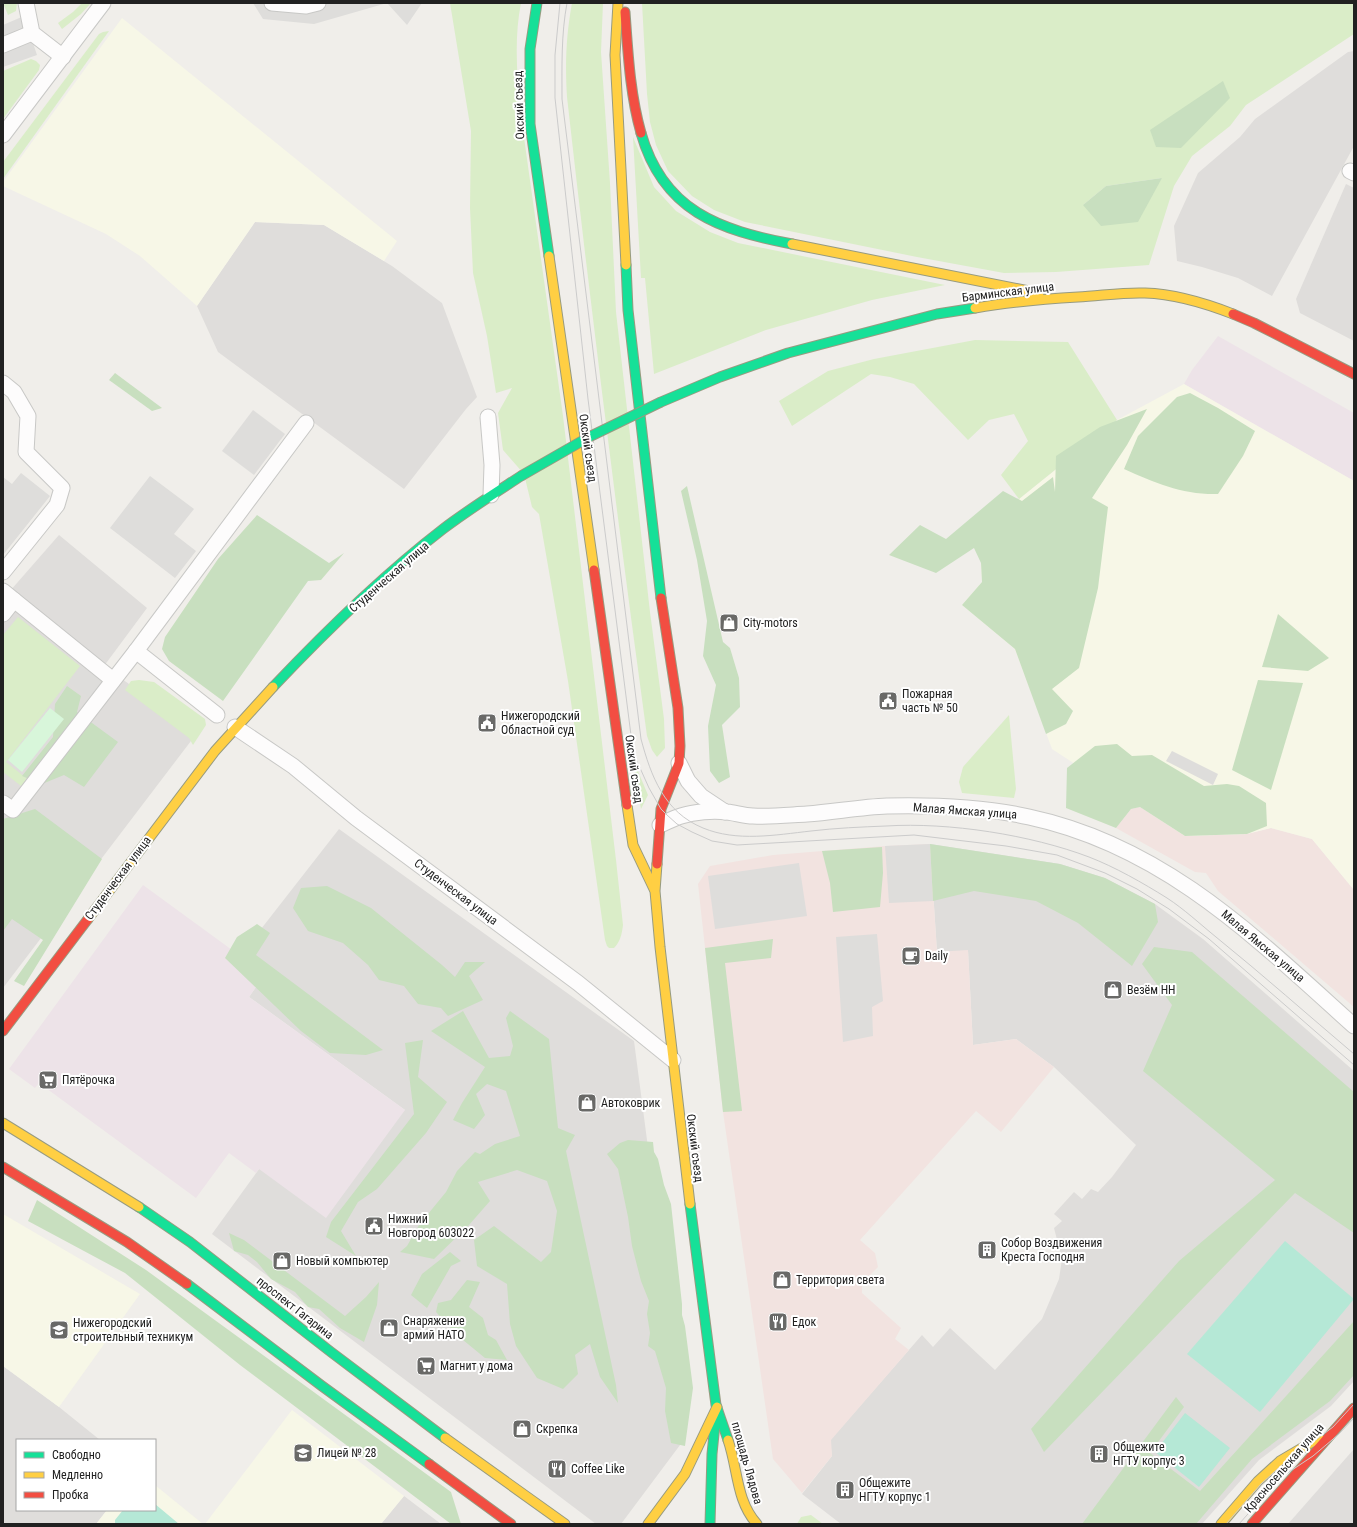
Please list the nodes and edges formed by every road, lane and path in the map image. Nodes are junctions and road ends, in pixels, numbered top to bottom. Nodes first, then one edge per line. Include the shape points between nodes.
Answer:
1 (26, 3) edge
2 (103, 3) edge
3 (272, 3) edge
4 (318, 3) edge
5 (537, 3) edge
6 (618, 3) edge
7 (625, 3) edge
8 (32, 33) junction
9 (3, 45) edge
10 (63, 57) junction
11 (3, 135) edge
12 (1063, 298) junction
13 (1354, 374) edge
14 (3, 383) edge
15 (488, 417) dead end
16 (306, 423) dead end
17 (521, 476) joint
18 (491, 495) junction
19 (3, 572) edge
20 (8, 596) edge
21 (3, 614) edge
22 (136, 651) junction
23 (113, 680) junction
24 (217, 715) dead end
25 (235, 727) junction
26 (679, 764) junction
27 (3, 803) edge
28 (725, 812) junction
29 (660, 825) junction
30 (655, 891) junction
31 (1354, 1026) edge
32 (3, 1031) edge
33 (673, 1060) junction
34 (3, 1123) edge
35 (3, 1167) edge
36 (717, 1407) junction
37 (1354, 1408) edge
38 (1335, 1428) junction
39 (511, 1524) edge
40 (565, 1524) edge
41 (648, 1524) edge
42 (710, 1524) edge
43 (757, 1524) edge
44 (1221, 1524) edge
45 (1252, 1524) edge

1 - 8 street
2 - 10 street
3 - 4 street via 306,6
5 - 30 main road, Окский съезд via 530,49 530,124 633,845
6 - 26 main road, Окский съезд via 615,55 628,310 658,582 678,708
7 - 12 main road via 628,57 639,130 662,181 685,204 714,222 766,239
8 - 9 street
8 - 10 street
10 - 11 street
12 - 13 main road, Барминская улица via 1144,294 1173,296 1211,305 1254,323
12 - 17 main road, Барминская улица, bridge via 996,304 937,314 788,353 720,377 661,402
14 - 19 street via 14,392 28,416 26,452 62,488 58,505
15 - 18 street via 492,466
16 - 22 street
17 - 18 main road, Студенческая улица
18 - 25 main road, Студенческая улица via 445,528 344,616
20 - 21 street
20 - 23 street
22 - 23 street
22 - 24 street
23 - 27 street via 13,810
25 - 32 main road, Студенческая улица
25 - 33 street, Студенческая улица via 293,766 356,818 578,983
26 - 28 street, Малая Ямская улица via 688,781 701,796
26 - 29 main road, Окский съезд via 664,797
28 - 29 street, Малая Ямская улица via 681,816
28 - 31 street, Малая Ямская улица via 754,816 886,806 932,807 1029,816 1072,829 1124,849 1167,872 1207,899 1250,932
29 - 30 main road, Окский съезд
30 - 33 main road, Окский съезд
33 - 36 main road, Окский съезд
34 - 40 main road, проспект Гагарина via 128,1199 190,1242 468,1455
35 - 39 main road via 174,1274
36 - 41 main road, площадь Лядова via 685,1474
36 - 42 main road, площадь Лядова via 712,1454
36 - 43 main road, площадь Лядова via 732,1452 740,1493 749,1515
37 - 38 main road, Красносельская улица
38 - 44 main road, Красносельская улица via 1280,1461 1258,1481
38 - 45 main road, Красносельская улица

